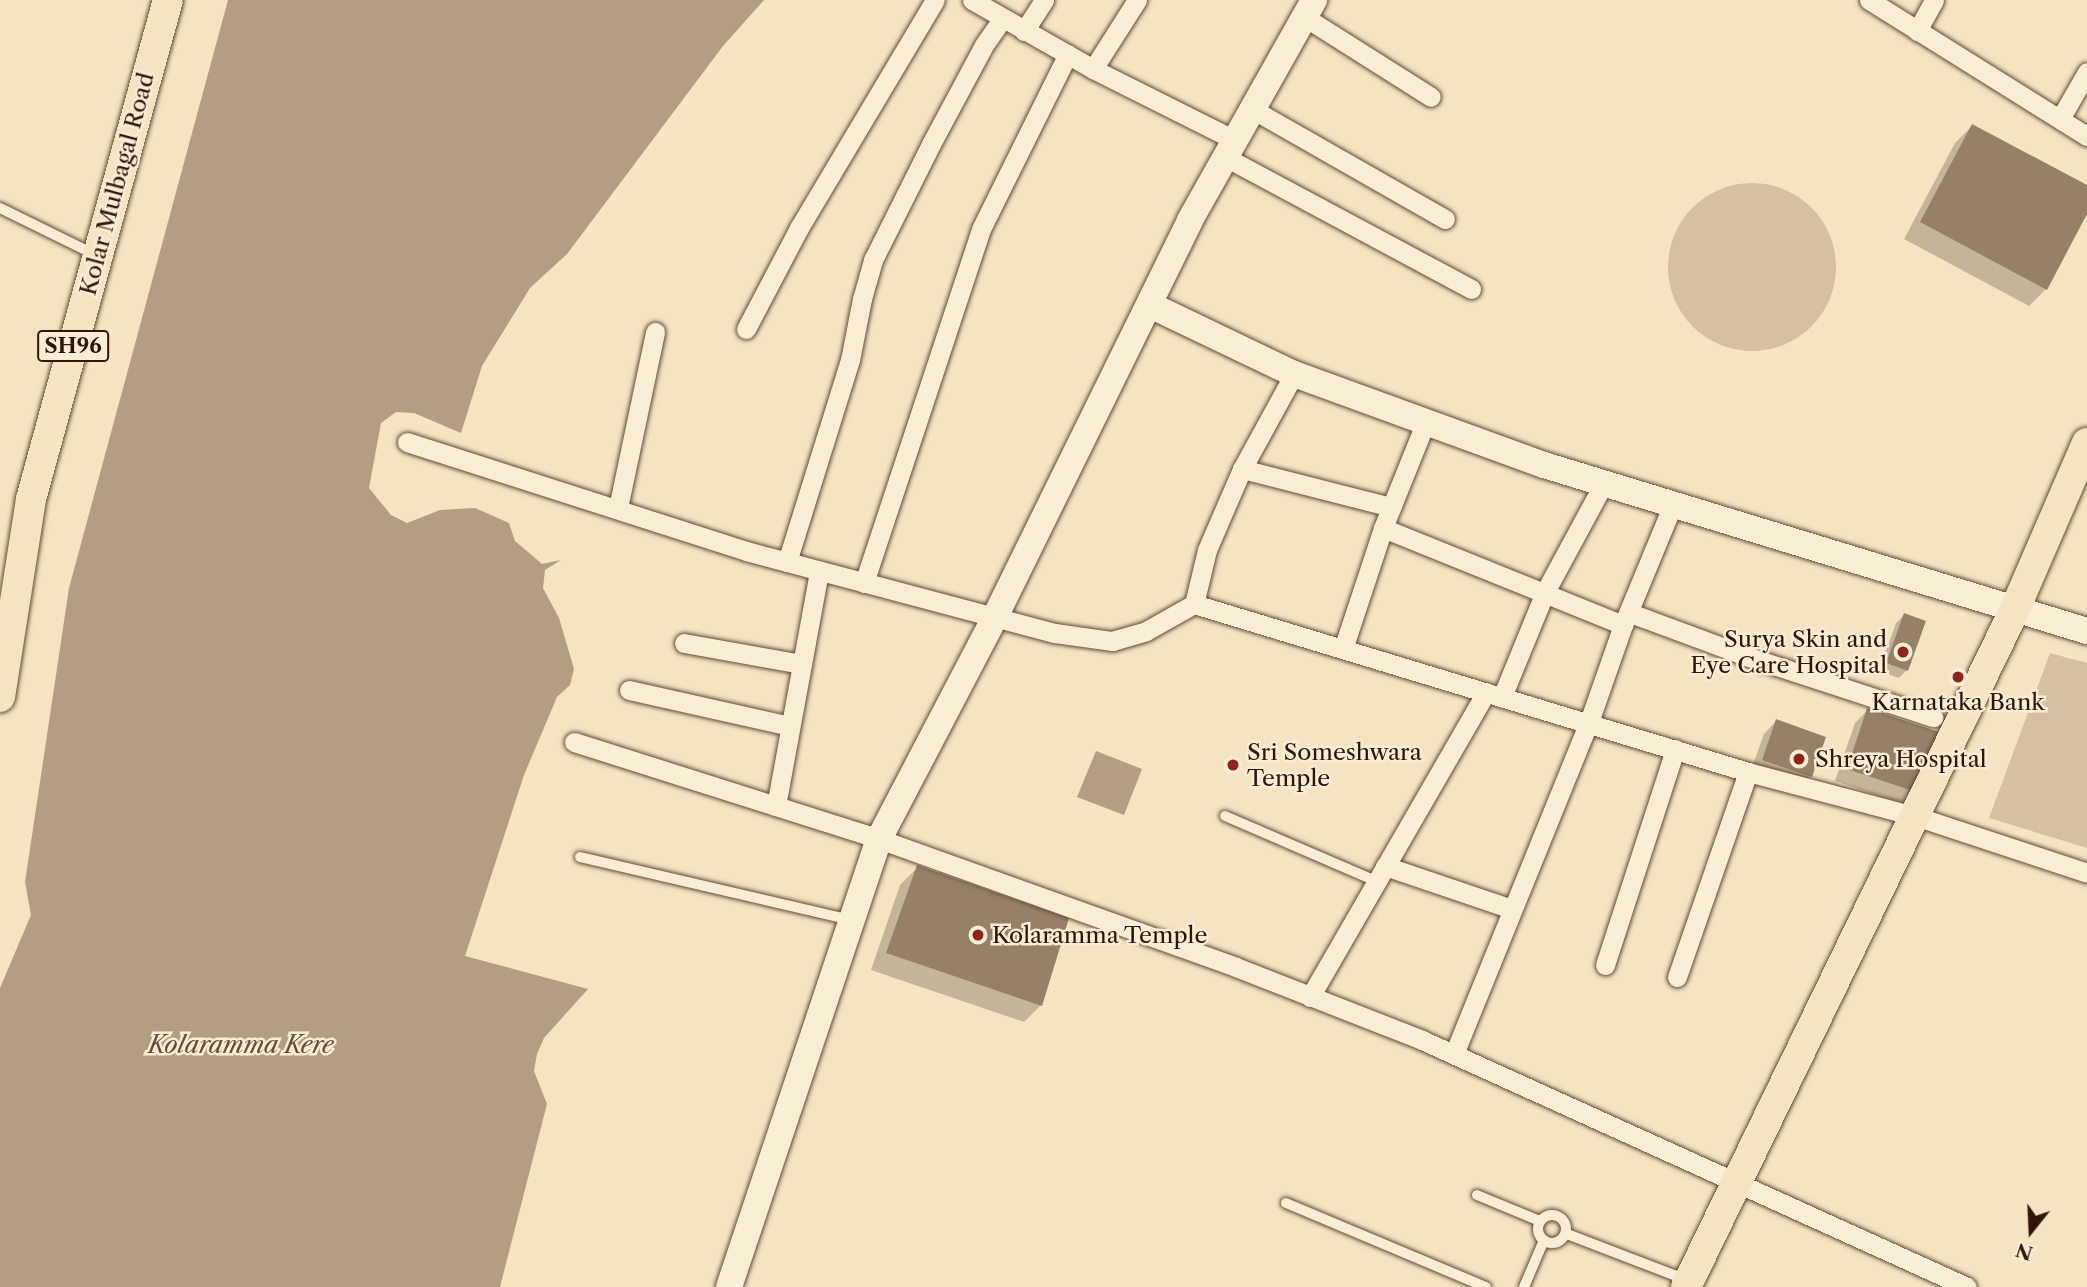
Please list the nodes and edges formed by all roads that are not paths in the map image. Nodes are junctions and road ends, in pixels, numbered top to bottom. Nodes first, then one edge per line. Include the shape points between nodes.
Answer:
1 (168, 0) edge
2 (935, 0) edge
3 (972, 0) edge
4 (1044, 0) edge
5 (1137, 0) edge
6 (1870, 0) edge
7 (1934, 0) edge
8 (1308, 8) edge
9 (1003, 18) junction
10 (1024, 31) junction
11 (1917, 31) junction
12 (1068, 54) junction
13 (1093, 69) junction
14 (2087, 72) edge
15 (1431, 97) dead end
16 (1252, 110) junction
17 (2060, 119) junction
18 (2087, 136) edge
19 (1231, 149) junction
20 (0, 208) edge
21 (1446, 219) dead end
22 (97, 256) junction
23 (1471, 289) dead end
24 (1150, 305) junction
25 (747, 329) dead end
26 (655, 332) dead end
27 (1294, 374) junction
28 (1426, 421) junction
29 (407, 442) dead end
30 (2087, 443) edge
31 (1242, 469) junction
32 (1605, 481) junction
33 (1673, 504) junction
34 (1391, 506) junction
35 (618, 508) junction
36 (1383, 528) junction
37 (788, 562) junction
38 (819, 571) junction
39 (864, 583) junction
40 (1545, 592) junction
41 (1194, 604) junction
42 (2015, 609) junction
43 (995, 617) junction
44 (1626, 619) junction
45 (2087, 631) edge
46 (684, 643) dead end
47 (1343, 649) junction
48 (802, 664) junction
49 (629, 690) dead end
50 (1494, 694) junction
51 (0, 697) edge
52 (1933, 717) dead end
53 (1589, 722) junction
54 (790, 726) junction
55 (575, 742) dead end
56 (1675, 749) junction
57 (1748, 772) junction
58 (776, 806) junction
59 (1225, 816) dead end
60 (1915, 816) junction
61 (879, 839) junction
62 (580, 857) dead end
63 (1381, 873) junction
64 (2087, 873) edge
65 (1512, 909) junction
66 (850, 920) junction
67 (1605, 965) dead end
68 (1676, 977) dead end
69 (1310, 997) junction
70 (1454, 1054) junction
71 (1737, 1181) junction
72 (1477, 1195) dead end
73 (1286, 1203) dead end
74 (1538, 1220) junction
75 (1567, 1234) junction
76 (1544, 1240) junction
77 (1687, 1284) edge
78 (729, 1287) edge
79 (1486, 1287) edge
80 (1524, 1287) edge
81 (1967, 1287) edge

1 - 22 main road, Kolar Mulbagal Road / SH96
2 - 25 street via 799,228
3 - 9 street
4 - 10 street
5 - 13 street
6 - 11 street
7 - 11 street
8 - 15 street
8 - 16 street
9 - 10 street
9 - 37 street via 919,165 873,260 850,360
10 - 12 street
11 - 17 street
12 - 13 street
12 - 39 street via 981,229
13 - 19 street
14 - 17 street
16 - 19 street
16 - 21 street
17 - 18 street
19 - 23 street
19 - 24 street via 1190,220
20 - 22 lane
22 - 51 main road, Kolar Mulbagal Road / SH96 via 31,499
24 - 27 street
24 - 43 street
26 - 35 street
27 - 28 street
27 - 31 street
28 - 32 street via 1544,465
28 - 34 street
29 - 35 street
30 - 42 main road
31 - 34 street
31 - 41 street via 1207,550
32 - 33 street
32 - 40 street
33 - 42 street
33 - 44 street
34 - 36 street
35 - 37 street
36 - 40 street
36 - 47 street
37 - 38 street
38 - 39 street
38 - 48 street
39 - 43 street
40 - 44 street
40 - 50 street
41 - 43 street via 1146,631 1112,640 1055,633
41 - 47 street
42 - 45 street
42 - 60 main road
43 - 61 street
44 - 52 street
44 - 53 street
46 - 48 street
47 - 50 street
48 - 54 street
49 - 54 street
50 - 53 street
50 - 63 street
53 - 56 street
53 - 65 street
54 - 58 street
55 - 58 street
56 - 57 street
56 - 67 street
57 - 60 street
57 - 68 street
58 - 61 street
59 - 63 lane
60 - 64 street
60 - 71 main road
61 - 66 street
61 - 69 street
62 - 66 lane
63 - 65 street
63 - 69 street
65 - 70 street
66 - 78 street
69 - 70 street
70 - 71 street
71 - 77 main road
71 - 81 street
72 - 74 lane
73 - 79 lane
74 - 75 lane via 1558,1216 1566,1223
74 - 76 lane via 1536,1230
75 - 76 lane via 1555,1243
75 - 77 lane
76 - 80 lane

